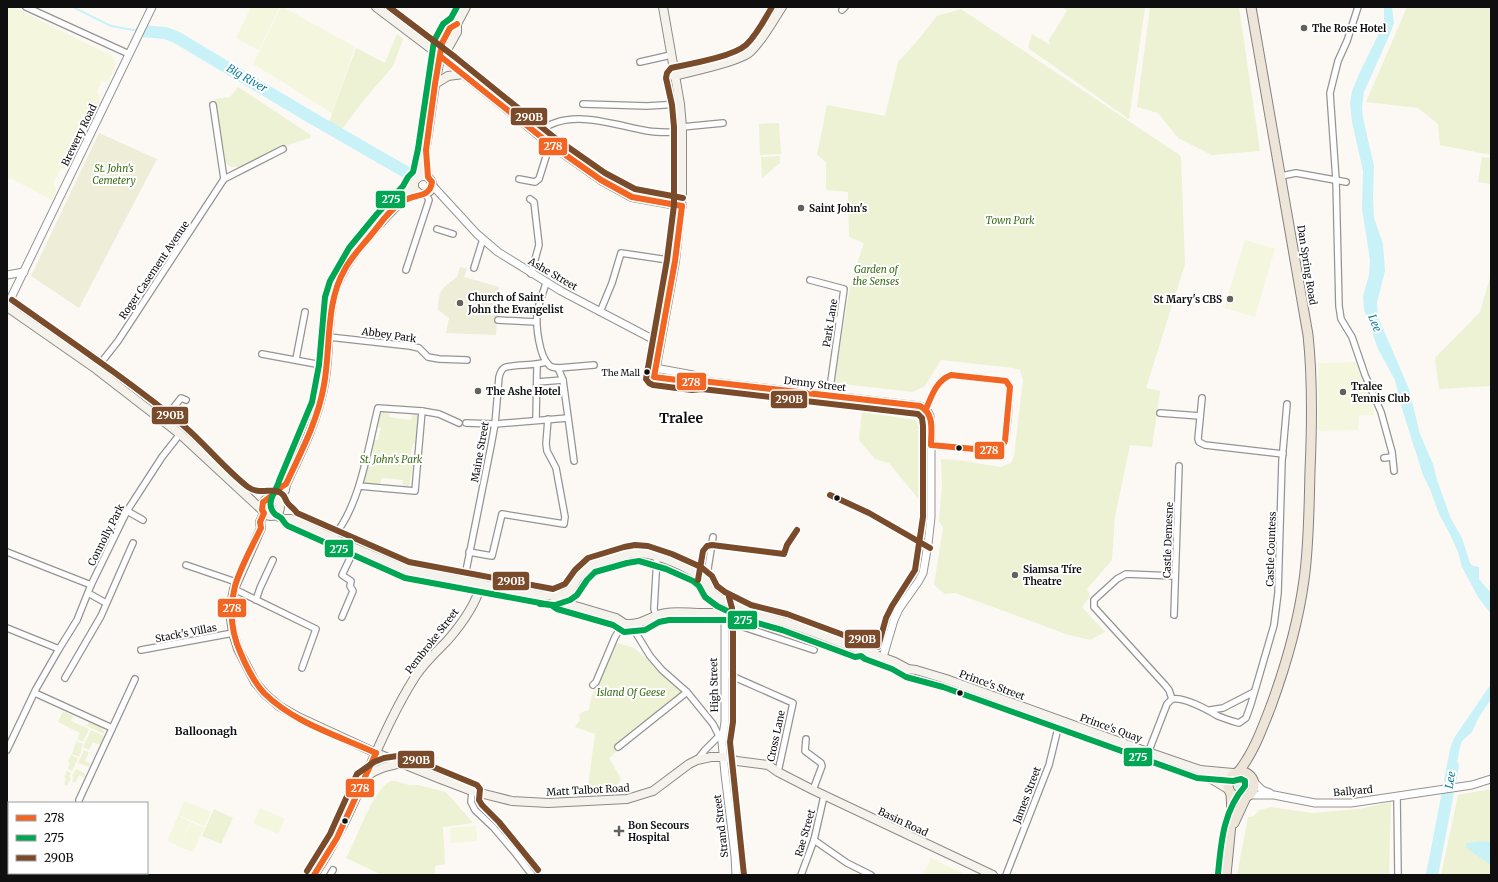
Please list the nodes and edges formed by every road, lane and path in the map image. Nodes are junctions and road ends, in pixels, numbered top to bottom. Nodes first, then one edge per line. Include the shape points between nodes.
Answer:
1 (26, 7) edge
2 (152, 7) edge
3 (376, 7) edge
4 (466, 7) edge
5 (663, 7) edge
6 (782, 7) edge
7 (1251, 7) edge
8 (1358, 7) edge
9 (129, 54) junction
10 (441, 55) junction
11 (671, 55) junction
12 (640, 62) dead end
13 (463, 74) junction
14 (674, 76) junction
15 (435, 84) junction
16 (583, 104) dead end
17 (680, 104) junction
18 (213, 105) dead end
19 (723, 123) dead end
20 (682, 129) junction
21 (537, 133) junction
22 (550, 144) junction
23 (283, 149) dead end
24 (1281, 176) junction
25 (424, 177) junction
26 (224, 179) junction
27 (519, 179) dead end
28 (1336, 180) junction
29 (1346, 182) dead end
30 (414, 184) junction
31 (427, 191) junction
32 (530, 199) dead end
33 (400, 202) junction
34 (682, 206) junction
35 (437, 229) dead end
36 (453, 234) dead end
37 (483, 240) junction
38 (675, 260) junction
39 (474, 268) dead end
40 (406, 270) dead end
41 (24, 272) junction
42 (531, 274) junction
43 (7, 275) edge
44 (810, 280) dead end
45 (546, 283) junction
46 (7, 307) edge
47 (305, 312) dead end
48 (600, 312) junction
49 (831, 319) dead end
50 (498, 320) dead end
51 (839, 320) junction
52 (536, 322) junction
53 (329, 337) junction
54 (660, 342) junction
55 (262, 354) dead end
56 (296, 359) junction
57 (467, 360) dead end
58 (546, 362) junction
59 (536, 365) junction
60 (594, 365) dead end
61 (327, 366) junction
62 (558, 368) junction
63 (655, 368) junction
64 (96, 369) junction
65 (654, 377) joint
66 (563, 380) junction
67 (702, 380) junction
68 (537, 382) junction
69 (829, 395) junction
70 (1202, 398) dead end
71 (186, 400) dead end
72 (1287, 404) dead end
73 (926, 409) junction
74 (422, 411) junction
75 (1160, 413) dead end
76 (1200, 416) junction
77 (568, 418) junction
78 (548, 419) junction
79 (536, 420) junction
80 (162, 421) junction
81 (459, 423) dead end
82 (466, 423) dead end
83 (495, 424) junction
84 (180, 434) junction
85 (931, 445) junction
86 (1283, 454) junction
87 (1392, 457) junction
88 (1384, 458) dead end
89 (574, 461) dead end
90 (1179, 466) dead end
91 (1394, 471) dead end
92 (286, 484) junction
93 (359, 486) junction
94 (251, 499) junction
95 (268, 499) junction
96 (279, 505) junction
97 (127, 511) junction
98 (268, 514) junction
99 (291, 518) junction
100 (143, 520) dead end
101 (713, 537) dead end
102 (332, 538) junction
103 (133, 543) dead end
104 (355, 548) junction
105 (8, 552) edge
106 (469, 552) junction
107 (273, 560) dead end
108 (657, 561) junction
109 (186, 565) dead end
110 (1176, 576) junction
111 (464, 581) junction
112 (706, 581) junction
113 (481, 584) junction
114 (91, 586) junction
115 (235, 586) junction
116 (571, 590) junction
117 (88, 593) junction
118 (554, 597) junction
119 (721, 599) junction
120 (256, 600) junction
121 (106, 603) junction
122 (569, 603) junction
123 (750, 612) junction
124 (656, 615) junction
125 (1174, 615) dead end
126 (342, 617) dead end
127 (725, 617) junction
128 (627, 624) junction
129 (7, 628) edge
130 (233, 633) junction
131 (58, 649) junction
132 (141, 650) dead end
133 (814, 650) dead end
134 (883, 657) junction
135 (302, 668) dead end
136 (725, 673) junction
137 (65, 678) dead end
138 (135, 678) dead end
139 (594, 684) dead end
140 (687, 692) junction
141 (1254, 692) junction
142 (34, 693) junction
143 (1172, 699) junction
144 (1210, 710) junction
145 (1060, 720) junction
146 (725, 722) junction
147 (112, 728) junction
148 (715, 728) junction
149 (721, 739) junction
150 (806, 739) dead end
151 (1257, 740) junction
152 (618, 747) dead end
153 (7, 750) edge
154 (1148, 752) junction
155 (376, 753) junction
156 (727, 758) junction
157 (697, 760) junction
158 (402, 763) junction
159 (1200, 770) junction
160 (778, 772) junction
161 (1236, 772) junction
162 (364, 778) junction
163 (1253, 779) junction
164 (1491, 779) edge
165 (813, 790) junction
166 (472, 791) junction
167 (1230, 791) junction
168 (1274, 795) junction
169 (824, 796) junction
170 (1248, 796) junction
171 (1397, 796) junction
172 (79, 800) dead end
173 (1230, 834) junction
174 (814, 840) junction
175 (314, 875) edge
176 (532, 875) edge
177 (736, 875) edge
178 (801, 875) edge
179 (871, 875) edge
180 (993, 875) edge
181 (1006, 875) edge
182 (1226, 875) edge
183 (1398, 875) edge

1 - 9 street
2 - 9 street, Brewery Road
3 - 10 main road
4 - 10 main road via 457,24 457,32
5 - 11 main road
6 - 14 main road via 749,54
7 - 24 main road, Dan Spring Road
8 - 28 street via 1338,61 1330,93
9 - 41 street, Brewery Road
10 - 13 main road
10 - 15 main road
11 - 12 street
11 - 14 main road
13 - 15 main road via 448,76
13 - 21 main road
14 - 17 main road
15 - 25 main road
16 - 17 street
17 - 20 main road
18 - 26 street
19 - 20 street
20 - 21 street via 650,132 591,119 565,119
20 - 34 main road
21 - 22 main road
22 - 27 street via 538,179 535,182
22 - 34 main road via 601,180 632,196
23 - 26 street, Roger Casement Avenue
24 - 28 street via 1296,173
24 - 151 main road, Dan Spring Road via 1310,358 1312,421 1308,529 1304,580 1290,651
25 - 30 main road via 417,178
25 - 31 main road via 432,182
26 - 64 street, Roger Casement Avenue via 118,341
28 - 29 street
28 - 87 street via 1340,317 1352,337 1381,412
30 - 31 main road via 414,189
30 - 33 main road
31 - 33 main road
31 - 37 street, Ashe Street via 450,204
31 - 40 street via 429,200
32 - 42 street via 534,202 539,245
33 - 53 main road via 355,253 342,274 333,298
34 - 38 main road
35 - 36 street
37 - 39 street
37 - 42 street, Ashe Street
38 - 48 street via 621,253
38 - 54 main road
41 - 43 street
41 - 46 street, Brewery Road
42 - 45 street, Ashe Street
44 - 51 street, Park Lane via 844,289
45 - 48 street, Ashe Street
45 - 52 street
46 - 64 main road
47 - 56 street
48 - 54 street, Ashe Street
49 - 51 street
50 - 52 street
51 - 69 street, Park Lane
52 - 58 street
53 - 57 street, Abbey Park via 410,346 439,359
53 - 61 main road
54 - 63 main road
55 - 56 street
56 - 61 street
58 - 59 street, Maine Street
58 - 62 street
59 - 68 street
59 - 83 street, Maine Street via 507,367 500,372
60 - 62 street
61 - 92 main road via 320,404
62 - 66 street
63 - 65 main road
63 - 67 street, Denny Street via 693,375
64 - 80 main road
65 - 67 street, Denny Street via 693,382
66 - 68 street
66 - 77 street
67 - 69 street, Denny Street
68 - 79 street
69 - 73 street, Denny Street via 920,406
70 - 76 street
71 - 80 street via 181,398
72 - 86 street, Castle Countess
73 - 85 street via 930,416
73 - 85 street via 938,383 945,376 1006,381 1010,387 1005,441 1002,447 996,451
74 - 81 street via 439,414
74 - 93 street via 378,408
74 - 93 street via 415,491
75 - 76 street
76 - 86 street via 1198,439 1202,444
77 - 78 street
77 - 89 street
78 - 79 street
78 - 106 street via 547,451 556,468 564,524 502,514 492,556
79 - 83 street
80 - 84 main road
82 - 83 street
83 - 106 street, Maine Street
84 - 94 main road
84 - 97 street, Connolly Park
85 - 134 street via 931,523 923,573 899,609
86 - 141 street, Castle Countess via 1278,593 1274,625
87 - 88 street
87 - 91 street
90 - 110 street, Castle Demesne
92 - 95 main road
92 - 96 main road
93 - 102 street via 340,530
94 - 95 main road
94 - 98 main road
95 - 96 main road via 275,499
95 - 98 main road via 262,505
96 - 98 main road via 279,512
96 - 99 main road
97 - 100 street
97 - 114 street, Connolly Park
98 - 99 main road via 284,519
98 - 115 main road, Matt Talbot Road
99 - 102 main road
101 - 112 street
102 - 104 main road
103 - 121 street
104 - 111 main road via 407,570
104 - 126 street via 342,575 351,581 353,591
105 - 114 street
106 - 111 street, Maine Street
107 - 120 street
108 - 112 main road via 684,567
108 - 116 main road via 636,553 591,565
108 - 124 street via 654,608
109 - 115 street
110 - 125 street, Castle Demesne
110 - 143 street via 1126,574 1117,579 1094,600 1093,604 1165,685
111 - 113 main road
112 - 119 main road via 710,591
113 - 118 main road
113 - 155 main road, Pembroke Street via 472,606 458,626 415,677
114 - 117 street, Connolly Park
115 - 120 street
115 - 130 main road, Matt Talbot Road via 231,605
116 - 118 main road
116 - 122 main road
117 - 121 street
117 - 131 street, Connolly Park via 77,620
118 - 122 main road
119 - 123 main road
119 - 127 main road
120 - 135 street via 316,629
121 - 137 street
122 - 128 main road
123 - 127 main road
123 - 134 main road, Prince's Street via 858,650 861,647 866,648 868,652
124 - 127 main road via 668,612
124 - 128 main road via 647,621
127 - 133 street
127 - 136 street, High Street
128 - 139 street via 617,633
128 - 140 street via 652,660
129 - 131 street
130 - 132 street, Stack's Villas
130 - 155 main road, Matt Talbot Road via 255,682 279,706 298,718
131 - 142 street, Connolly Park
134 - 145 main road, Prince's Street via 905,668 982,691
136 - 146 street, High Street
136 - 160 street, Cross Lane via 792,703
138 - 147 street
140 - 148 street
140 - 152 street
141 - 144 street via 1223,708
141 - 144 street, Castle Countess via 1246,718 1239,723 1218,716
142 - 147 street
142 - 153 street, Connolly Park
143 - 144 street, Castle Countess via 1179,698
143 - 154 street via 1167,704
145 - 154 main road, Prince's Quay
145 - 181 street, James Street via 1049,764
146 - 148 street
146 - 149 street, High Street
147 - 172 street
148 - 149 street
149 - 156 street, High Street
149 - 157 street
150 - 165 street via 805,752 822,766
151 - 161 main road via 1248,760
151 - 163 main road via 1250,763
154 - 159 main road, Prince's Quay
155 - 158 main road, Matt Talbot Road
155 - 162 main road, Pembroke Street
156 - 157 main road, Matt Talbot Road via 711,757
156 - 160 main road, Matt Talbot Road via 768,765
156 - 177 street, Strand Street
157 - 166 main road, Matt Talbot Road via 653,791 627,799 526,802
158 - 162 main road via 381,768
158 - 166 main road, Matt Talbot Road
159 - 161 main road, Prince's Quay
159 - 167 main road, Prince's Quay
160 - 165 main road, Basin Road
161 - 163 main road via 1246,772
161 - 167 main road via 1228,780
162 - 175 main road, Pembroke Street via 337,838
163 - 168 street via 1262,790
163 - 170 main road via 1253,789
164 - 171 street, Ballyard
165 - 169 main road, Basin Road
166 - 176 street via 471,802 476,810 503,838
167 - 170 main road via 1239,798
167 - 173 main road
168 - 170 street
168 - 171 street, Ballyard via 1315,803 1351,803
169 - 174 street, Rae Street
169 - 180 main road, Basin Road
170 - 173 main road via 1237,814
171 - 183 street
173 - 182 main road
174 - 178 street, Rae Street
174 - 179 street via 847,863

